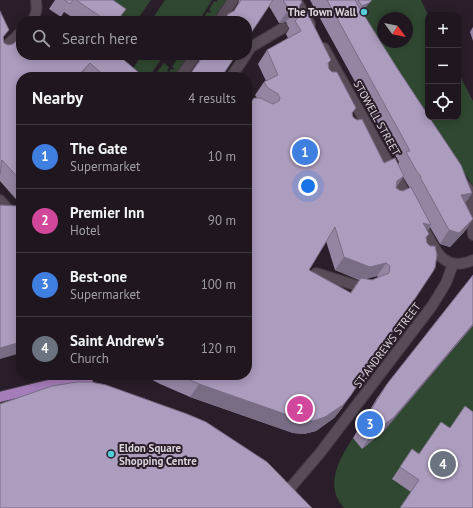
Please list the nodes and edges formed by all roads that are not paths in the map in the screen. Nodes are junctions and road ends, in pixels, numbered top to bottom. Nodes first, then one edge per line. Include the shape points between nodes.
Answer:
1 (36, 0) edge
2 (233, 0) edge
3 (296, 0) edge
4 (35, 16) edge
5 (222, 16) edge
6 (305, 16) junction
7 (296, 21) edge
8 (283, 28) dead end
9 (16, 37) edge
10 (252, 46) edge
11 (0, 52) edge
12 (192, 60) edge
13 (242, 60) edge
14 (184, 72) edge
15 (234, 72) edge
16 (364, 120) junction
17 (354, 125) edge
18 (460, 178) edge
19 (1, 203) edge
20 (16, 212) edge
21 (473, 235) edge
22 (433, 246) junction
23 (423, 253) edge
24 (473, 260) edge
25 (453, 264) junction
26 (316, 273) edge
27 (375, 282) edge
28 (76, 380) edge
29 (88, 380) edge
30 (101, 386) edge
31 (0, 397) edge
32 (290, 487) edge

1 - 4 street via 38,8
2 - 5 street
3 - 6 street, STOWELL STREET
6 - 7 street
6 - 16 street, STOWELL STREET via 334,73
8 - 10 street
9 - 11 street
12 - 14 street
13 - 15 street
16 - 17 street
16 - 22 street, STOWELL STREET
18 - 21 street via 469,190
19 - 20 street
22 - 23 street
22 - 25 street, STOWELL STREET via 443,260
24 - 25 street
25 - 32 street, ST. ANDREWS STREET via 441,293 320,453
26 - 27 street via 361,287
28 - 31 main road
29 - 30 main road

